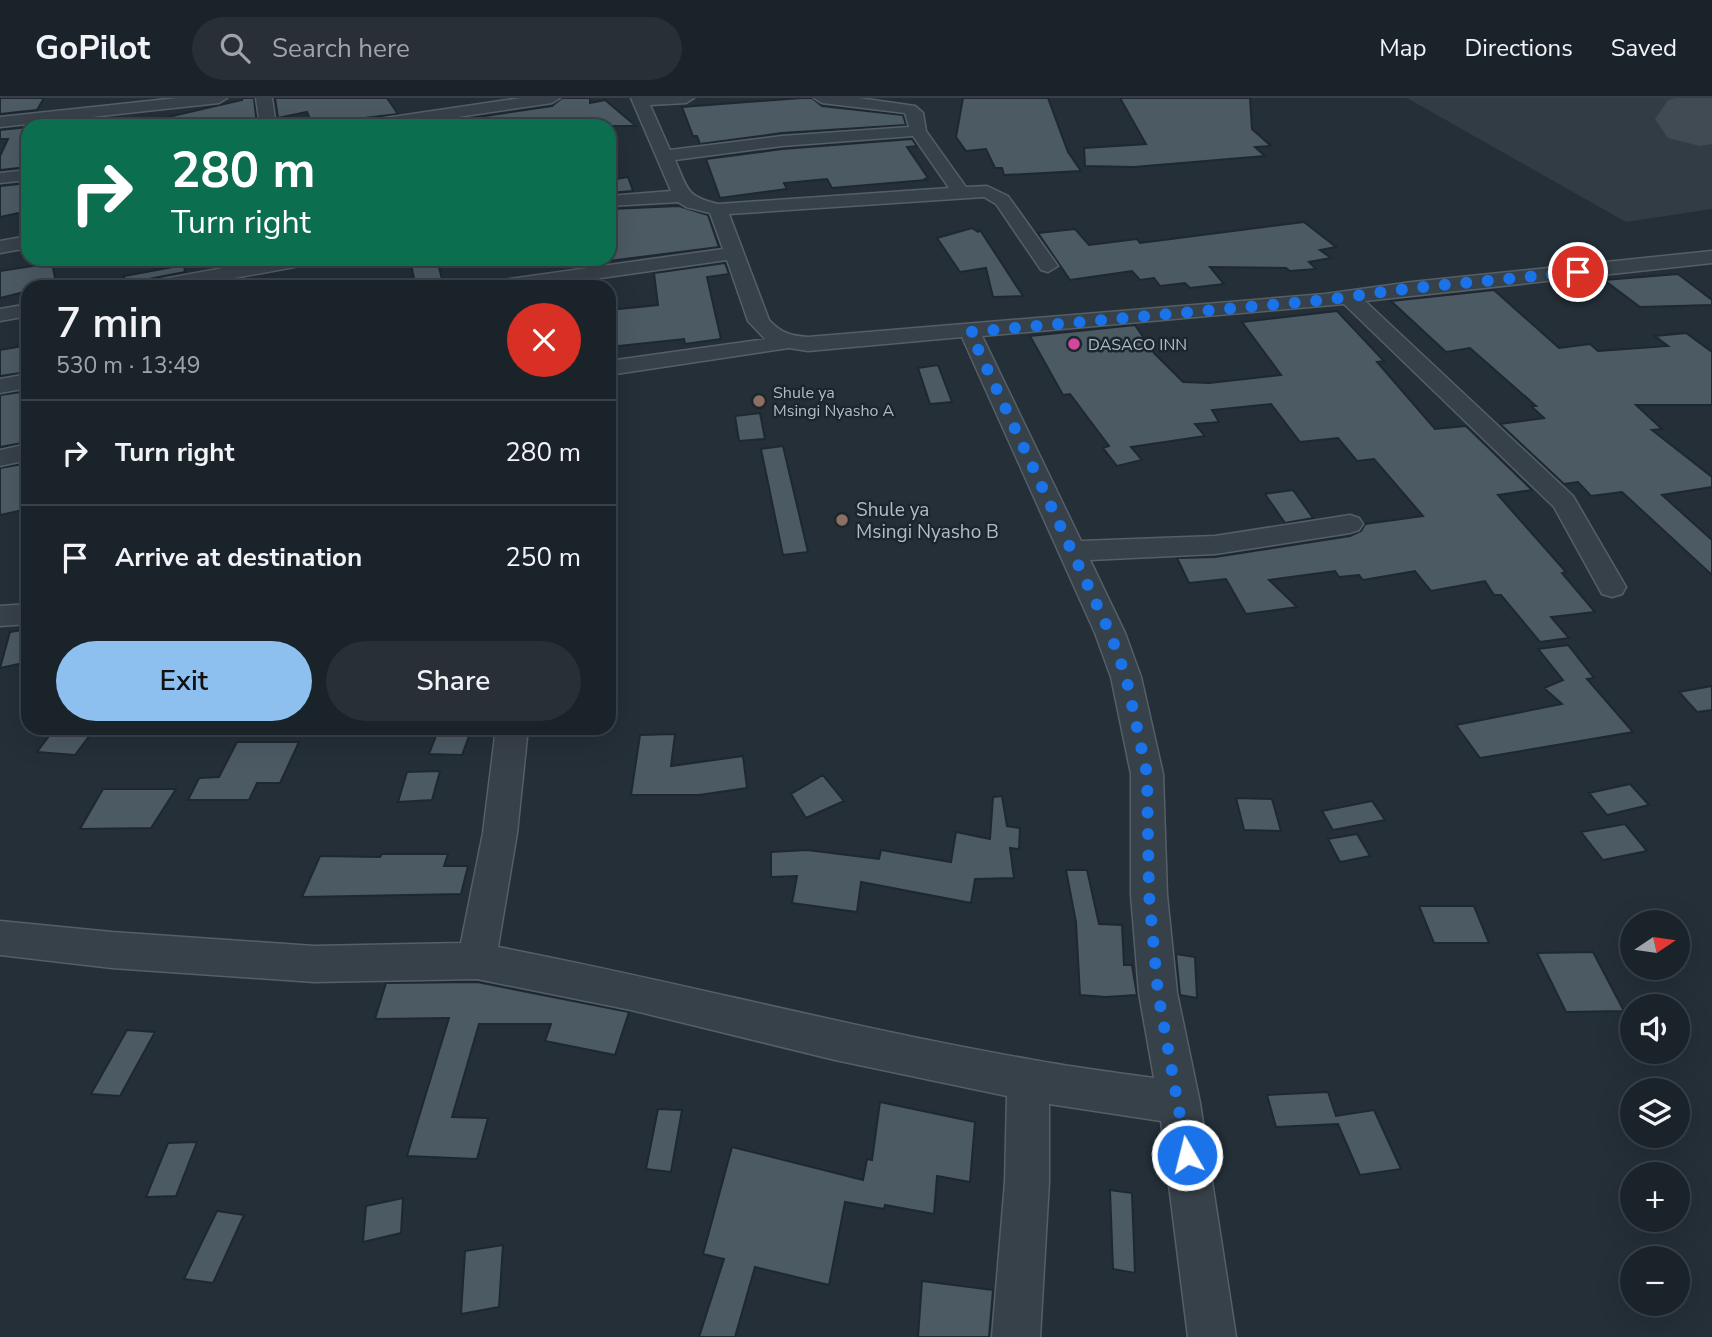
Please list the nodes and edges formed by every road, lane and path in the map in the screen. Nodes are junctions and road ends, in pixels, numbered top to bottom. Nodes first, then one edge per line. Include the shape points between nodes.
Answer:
1 (219, 98) edge
2 (264, 98) edge
3 (552, 98) edge
4 (686, 98) edge
5 (822, 98) edge
6 (640, 99) edge
7 (27, 119) edge
8 (267, 119) edge
9 (436, 119) edge
10 (21, 120) edge
11 (0, 122) edge
12 (918, 131) junction
13 (666, 156) junction
14 (21, 176) edge
15 (0, 178) edge
16 (961, 193) junction
17 (682, 196) junction
18 (616, 201) edge
19 (718, 209) junction
20 (21, 243) edge
21 (0, 247) edge
22 (735, 253) junction
23 (1712, 257) edge
24 (1684, 260) junction
25 (1048, 265) dead end
26 (288, 266) edge
27 (1712, 279) edge
28 (197, 280) edge
29 (545, 280) edge
30 (1349, 298) junction
31 (21, 311) edge
32 (0, 315) edge
33 (970, 332) junction
34 (785, 343) junction
35 (616, 367) edge
36 (21, 382) edge
37 (0, 386) edge
38 (21, 454) edge
39 (0, 458) edge
40 (1350, 524) dead end
41 (1073, 551) junction
42 (1612, 587) dead end
43 (21, 614) edge
44 (0, 615) edge
45 (511, 735) edge
46 (0, 938) edge
47 (477, 961) junction
48 (1028, 1080) junction
49 (1180, 1103) junction
50 (1016, 1337) edge
51 (1212, 1337) edge

1 - 7 street
2 - 8 street
3 - 9 street
4 - 6 street
5 - 12 street via 902,106 915,113
6 - 13 street
10 - 11 street
12 - 13 street
12 - 16 street
13 - 17 street
14 - 15 street
16 - 19 street
16 - 25 street via 987,191 1002,200
17 - 18 street
17 - 19 street
19 - 22 street
20 - 21 street
22 - 29 street
22 - 34 street via 760,321
23 - 24 street
24 - 27 street
24 - 30 street
26 - 28 street
30 - 33 street
30 - 42 street via 1564,502
31 - 32 street
33 - 34 street
33 - 41 street
34 - 35 street
36 - 37 street
38 - 39 street
40 - 41 street via 1214,545
41 - 49 street via 1126,677 1143,753 1158,993
43 - 44 street
45 - 47 street via 500,833
46 - 47 street via 314,964
47 - 48 street
48 - 49 street
48 - 50 street via 1027,1182
49 - 51 street

